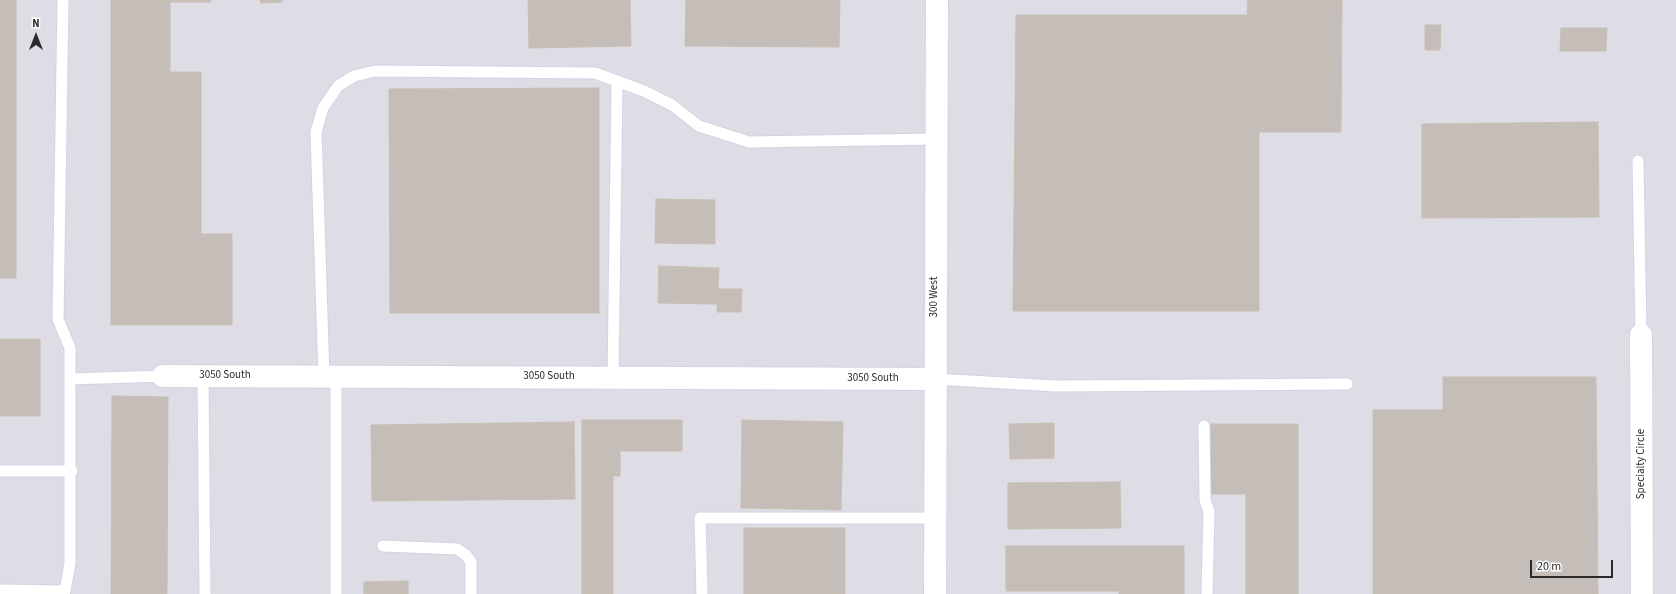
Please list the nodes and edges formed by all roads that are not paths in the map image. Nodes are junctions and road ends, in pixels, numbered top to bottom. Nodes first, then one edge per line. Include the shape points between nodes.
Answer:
1 (63, 0) edge
2 (936, 0) edge
3 (617, 80) junction
4 (936, 139) junction
5 (1638, 161) dead end
6 (1641, 335) joint
7 (162, 376) joint
8 (203, 376) junction
9 (330, 377) junction
10 (71, 378) junction
11 (613, 378) junction
12 (935, 379) junction
13 (1346, 384) dead end
14 (1204, 426) dead end
15 (0, 471) edge
16 (72, 471) junction
17 (935, 518) junction
18 (383, 546) dead end
19 (0, 590) edge
20 (205, 594) edge
21 (336, 594) edge
22 (471, 594) edge
23 (702, 594) edge
24 (935, 594) edge
25 (1207, 594) edge
26 (1642, 594) edge

1 - 10 lane via 58,319 70,348
2 - 4 street, 300 West
3 - 4 lane via 672,105 699,126 749,142
3 - 9 lane via 595,73 375,71 354,76 338,86 323,108 316,132
3 - 11 lane
4 - 12 street, 300 West
5 - 6 lane
6 - 26 street, Specialty Circle
7 - 8 street, 3050 South
7 - 10 lane
8 - 9 street, 3050 South
8 - 20 lane
9 - 11 street, 3050 South
9 - 21 lane
10 - 16 lane
11 - 12 street, 3050 South
12 - 13 lane via 1056,386
12 - 17 street, 300 West
14 - 25 lane via 1205,500 1209,510
15 - 16 lane
16 - 19 lane via 70,563 65,590
17 - 23 lane via 700,518
17 - 24 street, 300 West
18 - 22 lane via 456,549 466,555 471,562

